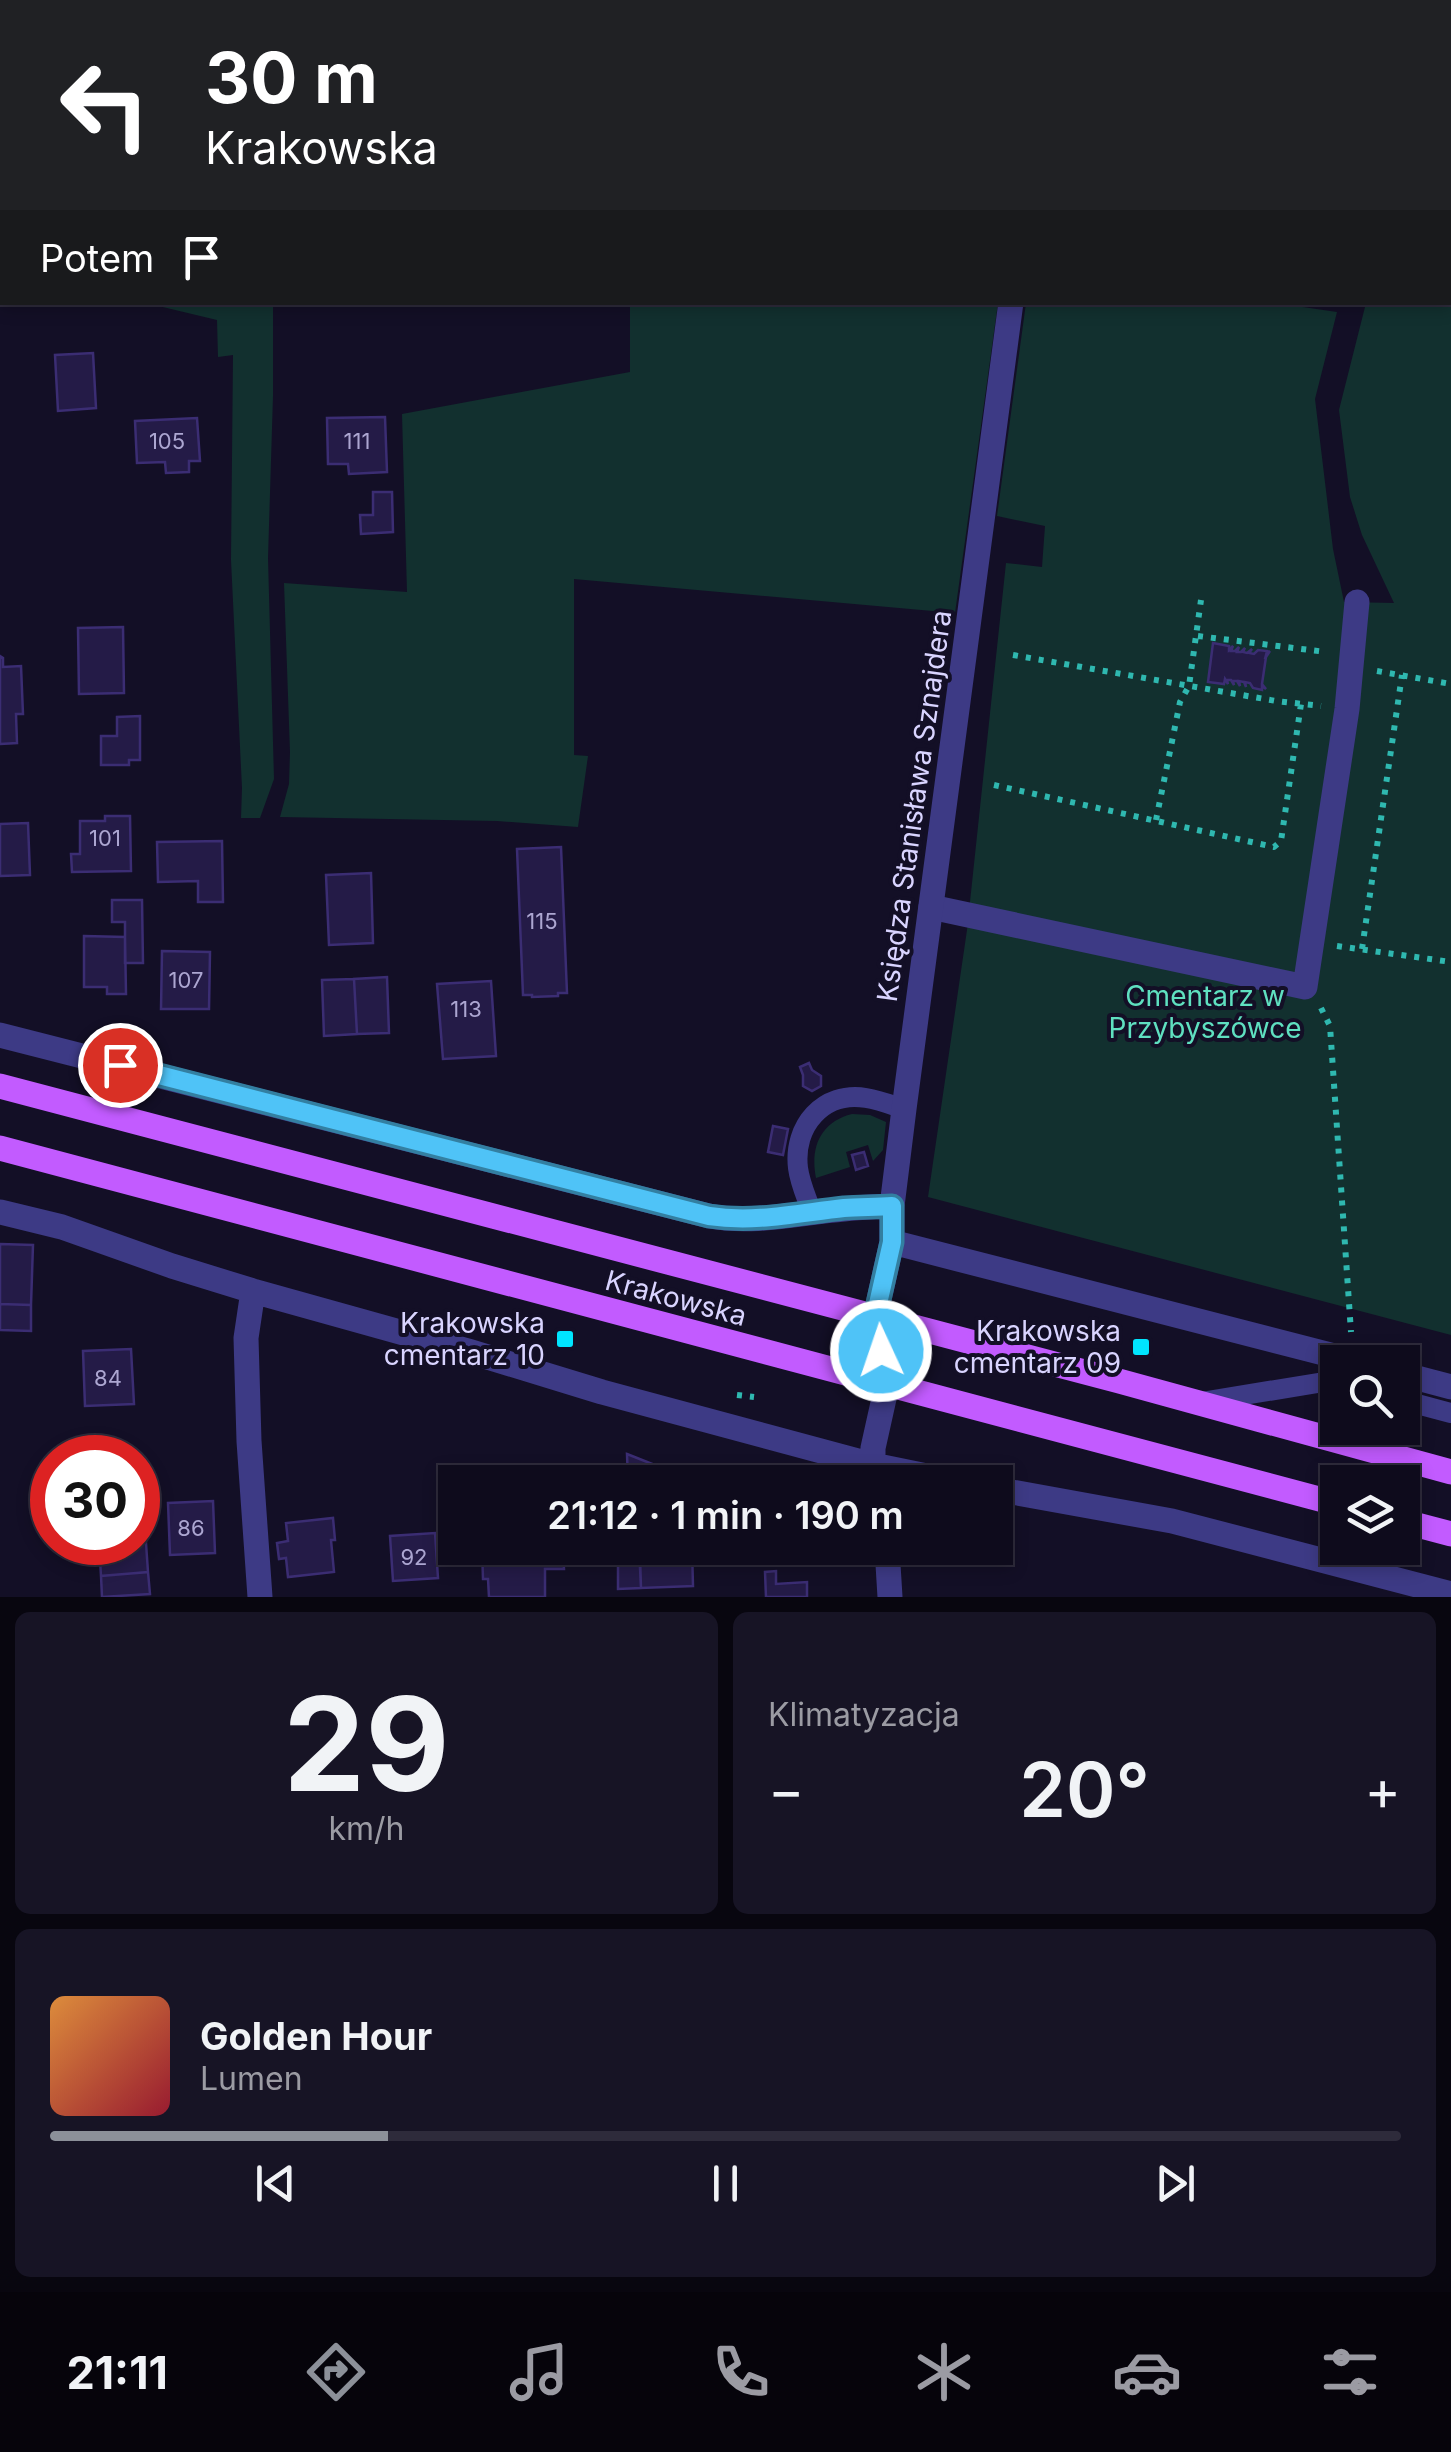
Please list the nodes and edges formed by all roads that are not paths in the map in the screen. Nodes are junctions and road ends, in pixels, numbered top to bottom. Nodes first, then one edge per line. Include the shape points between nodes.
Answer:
1 (1011, 305) edge
2 (1357, 602) dead end
3 (930, 907) junction
4 (0, 1035) edge
5 (0, 1086) edge
6 (904, 1108) junction
7 (0, 1148) edge
8 (892, 1206) junction
9 (0, 1212) edge
10 (812, 1213) junction
11 (892, 1242) junction
12 (252, 1291) junction
13 (875, 1317) junction
14 (1320, 1361) edge
15 (1420, 1378) edge
16 (1320, 1383) edge
17 (887, 1386) junction
18 (1451, 1386) edge
19 (1198, 1402) junction
20 (1420, 1405) edge
21 (1451, 1413) edge
22 (846, 1465) edge
23 (875, 1465) edge
24 (1451, 1472) edge
25 (1013, 1492) edge
26 (1320, 1499) edge
27 (1420, 1526) edge
28 (1451, 1534) edge
29 (888, 1565) edge
30 (1451, 1594) edge
31 (260, 1597) edge
32 (890, 1597) edge

1 - 3 street, Księdza Stanisława Sznajdera
2 - 3 street via 1304,988
3 - 6 street, Księdza Stanisława Sznajdera
4 - 10 street via 709,1216
5 - 13 main road, Krakowska
6 - 8 street, Księdza Stanisława Sznajdera
6 - 10 lane via 864,1097 835,1099 813,1113 798,1148
7 - 17 main road, Krakowska
8 - 10 street
8 - 11 street, Księdza Stanisława Sznajdera
9 - 12 street
11 - 13 street, Księdza Stanisława Sznajdera
11 - 14 street
12 - 22 street
12 - 31 street via 246,1338
13 - 17 street
13 - 19 main road, Krakowska
15 - 18 street
16 - 19 lane
17 - 23 street
17 - 26 main road, Krakowska
19 - 24 main road, Krakowska
20 - 21 lane
25 - 30 street via 1172,1521
27 - 28 main road
29 - 32 street

